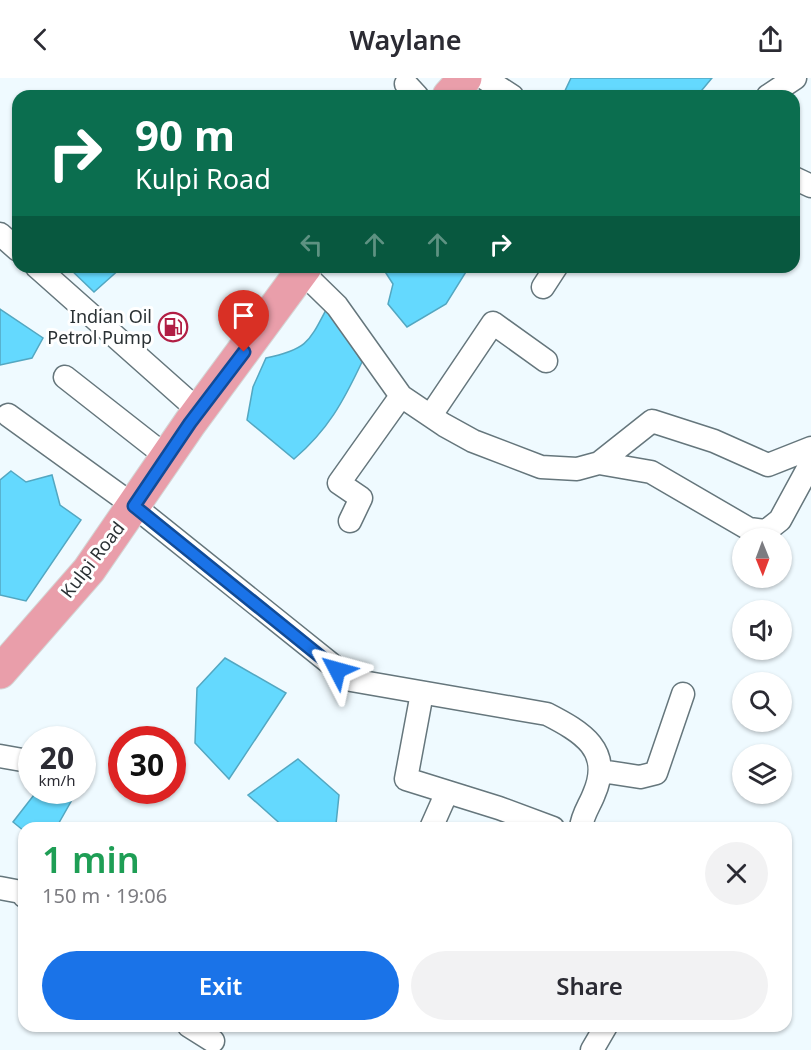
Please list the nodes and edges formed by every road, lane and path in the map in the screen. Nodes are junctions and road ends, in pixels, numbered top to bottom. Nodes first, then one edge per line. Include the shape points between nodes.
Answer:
1 (465, 78) edge
2 (484, 78) edge
3 (795, 78) edge
4 (454, 90) edge
5 (503, 90) edge
6 (777, 90) edge
7 (0, 234) edge
8 (12, 245) edge
9 (44, 273) edge
10 (298, 273) edge
11 (307, 273) edge
12 (552, 273) edge
13 (543, 286) dead end
14 (546, 361) dead end
15 (65, 377) dead end
16 (401, 396) junction
17 (199, 411) junction
18 (431, 415) junction
19 (8, 416) dead end
20 (811, 448) edge
21 (167, 457) junction
22 (599, 463) junction
23 (811, 463) edge
24 (134, 506) junction
25 (350, 521) dead end
26 (0, 672) edge
27 (422, 693) junction
28 (683, 694) dead end
29 (0, 756) edge
30 (18, 759) edge
31 (601, 771) junction
32 (447, 792) junction
33 (434, 822) edge
34 (535, 822) edge
35 (583, 822) edge
36 (0, 888) edge
37 (18, 891) edge
38 (199, 1032) edge
39 (602, 1032) edge
40 (213, 1041) dead end
41 (592, 1050) edge

1 - 4 main road
2 - 5 street
3 - 6 street
7 - 8 street
9 - 17 street
10 - 17 main road, Kulpi Road
11 - 16 street via 337,306
12 - 13 street
14 - 18 street via 493,323
15 - 21 street
16 - 18 street
16 - 25 street via 339,483 361,498
17 - 21 main road, Kulpi Road
18 - 22 street via 473,441 541,466 577,469
19 - 24 street
20 - 22 street via 768,465 714,441 652,421
21 - 24 main road, Kulpi Road
22 - 23 street via 651,472 749,529 766,531 780,520
24 - 26 main road, Kulpi Road via 89,570
24 - 27 street via 351,680
27 - 31 street via 547,714 569,725 589,742 598,754
27 - 32 street via 406,779
28 - 31 street via 656,773 640,777
29 - 30 street
31 - 35 street
32 - 33 street
32 - 34 street
36 - 37 street
38 - 40 street
39 - 41 street

